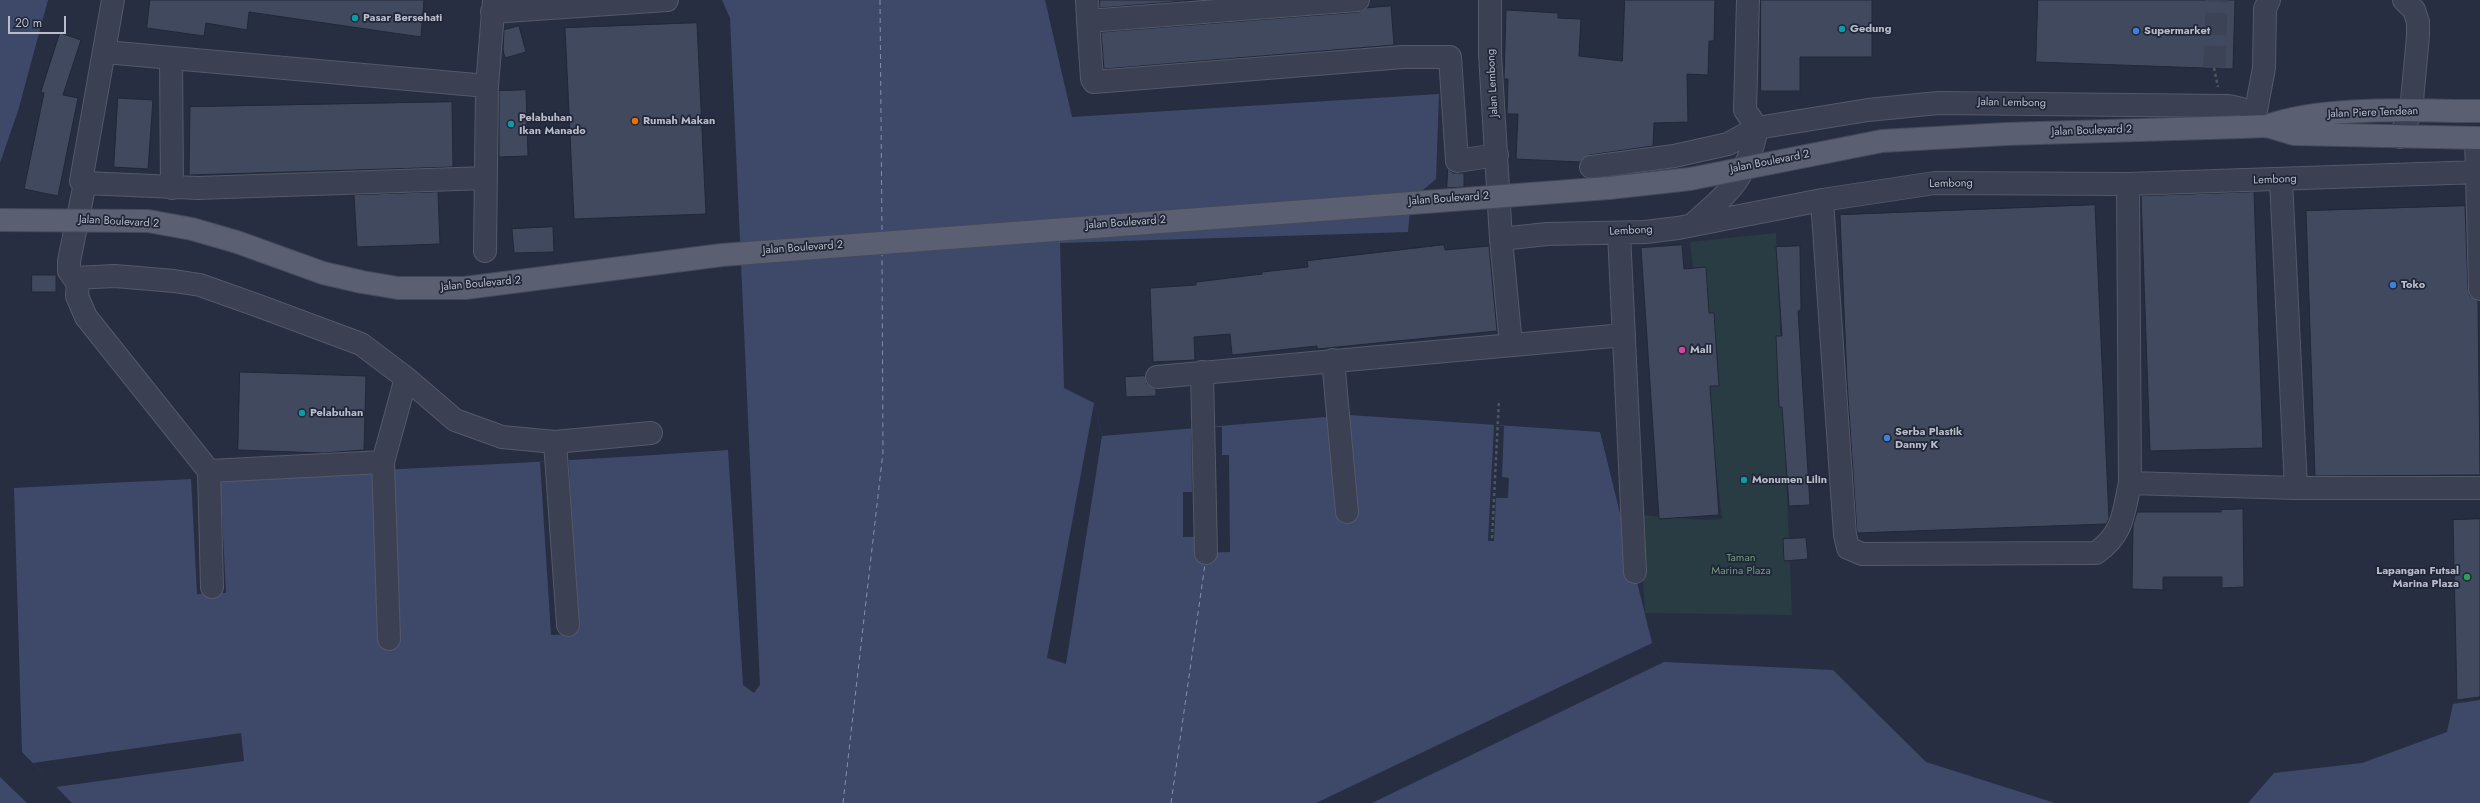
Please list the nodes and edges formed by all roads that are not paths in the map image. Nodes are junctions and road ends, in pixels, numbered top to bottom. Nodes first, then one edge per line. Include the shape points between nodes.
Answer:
1 (113, 0) edge
2 (667, 0) edge
3 (1358, 0) edge
4 (1490, 0) edge
5 (1748, 0) edge
6 (2269, 0) edge
7 (2404, 0) edge
8 (493, 6) edge
9 (1087, 10) edge
10 (105, 52) junction
11 (171, 58) junction
12 (487, 86) junction
13 (2480, 111) edge
14 (2411, 112) junction
15 (2255, 124) junction
16 (1757, 128) junction
17 (2400, 137) junction
18 (2478, 138) edge
19 (1497, 160) junction
20 (1591, 167) dead end
21 (2478, 172) edge
22 (486, 178) junction
23 (2281, 180) junction
24 (85, 183) junction
25 (2128, 184) junction
26 (172, 188) junction
27 (1822, 200) junction
28 (0, 220) edge
29 (1692, 225) junction
30 (1620, 232) junction
31 (1501, 239) junction
32 (485, 251) dead end
33 (78, 278) junction
34 (2480, 289) edge
35 (1624, 335) junction
36 (1511, 344) junction
37 (1333, 360) junction
38 (1202, 372) junction
39 (1157, 377) dead end
40 (406, 378) junction
41 (651, 432) dead end
42 (555, 442) junction
43 (383, 462) junction
44 (209, 471) junction
45 (2130, 483) junction
46 (2296, 488) junction
47 (2480, 488) edge
48 (1347, 512) dead end
49 (1206, 553) dead end
50 (1636, 572) dead end
51 (212, 587) dead end
52 (568, 625) dead end
53 (389, 639) dead end

1 - 10 street
2 - 8 street
3 - 9 street
4 - 19 street, Jalan Lembong via 1490,54
5 - 16 street via 1745,110
6 - 15 street via 2266,9 2264,68
7 - 14 street via 2414,10 2418,22
8 - 12 street
9 - 19 street via 1094,82 1403,58 1450,57 1457,161
10 - 11 street
10 - 24 street via 81,181
11 - 12 street
11 - 26 street
12 - 22 street
13 - 14 main road, Jalan Piere Tendean
14 - 15 main road, Jalan Piere Tendean via 2291,117
14 - 17 street
15 - 16 street, Jalan Lembong via 2244,109 2228,106 1965,102 1868,110
15 - 17 main road, Jalan Piere Tendean via 2294,134
15 - 28 main road, Jalan Boulevard 2, bridge via 1882,141 1690,179 1608,188 722,254 465,288 398,288 362,282 323,273 237,242 192,229 148,221
16 - 20 street via 1728,144 1674,156
16 - 29 street via 1752,153 1733,188
17 - 18 main road, Jalan Piere Tendean
18 - 21 street
19 - 31 street
21 - 23 street, Lembong
21 - 34 street
22 - 26 street
22 - 32 street
23 - 25 street, Lembong
23 - 46 street
24 - 26 street
24 - 33 street via 69,261 71,276
25 - 27 street, Lembong via 1935,183
25 - 45 street
27 - 29 street, Lembong
27 - 45 street via 1848,548 1862,554 2096,553 2110,543 2119,528
29 - 30 street, Lembong
30 - 31 street, Lembong via 1547,234
30 - 35 street
31 - 36 street
33 - 40 street via 115,276 200,285 361,344
33 - 44 street via 77,296 86,316
35 - 36 street
35 - 50 street
36 - 37 street
37 - 38 street
37 - 48 street
38 - 39 street
38 - 49 street
40 - 42 street via 455,420 502,437
40 - 43 street
41 - 42 street
42 - 52 street
43 - 44 street
43 - 53 street
44 - 51 street
45 - 46 street
46 - 47 street

